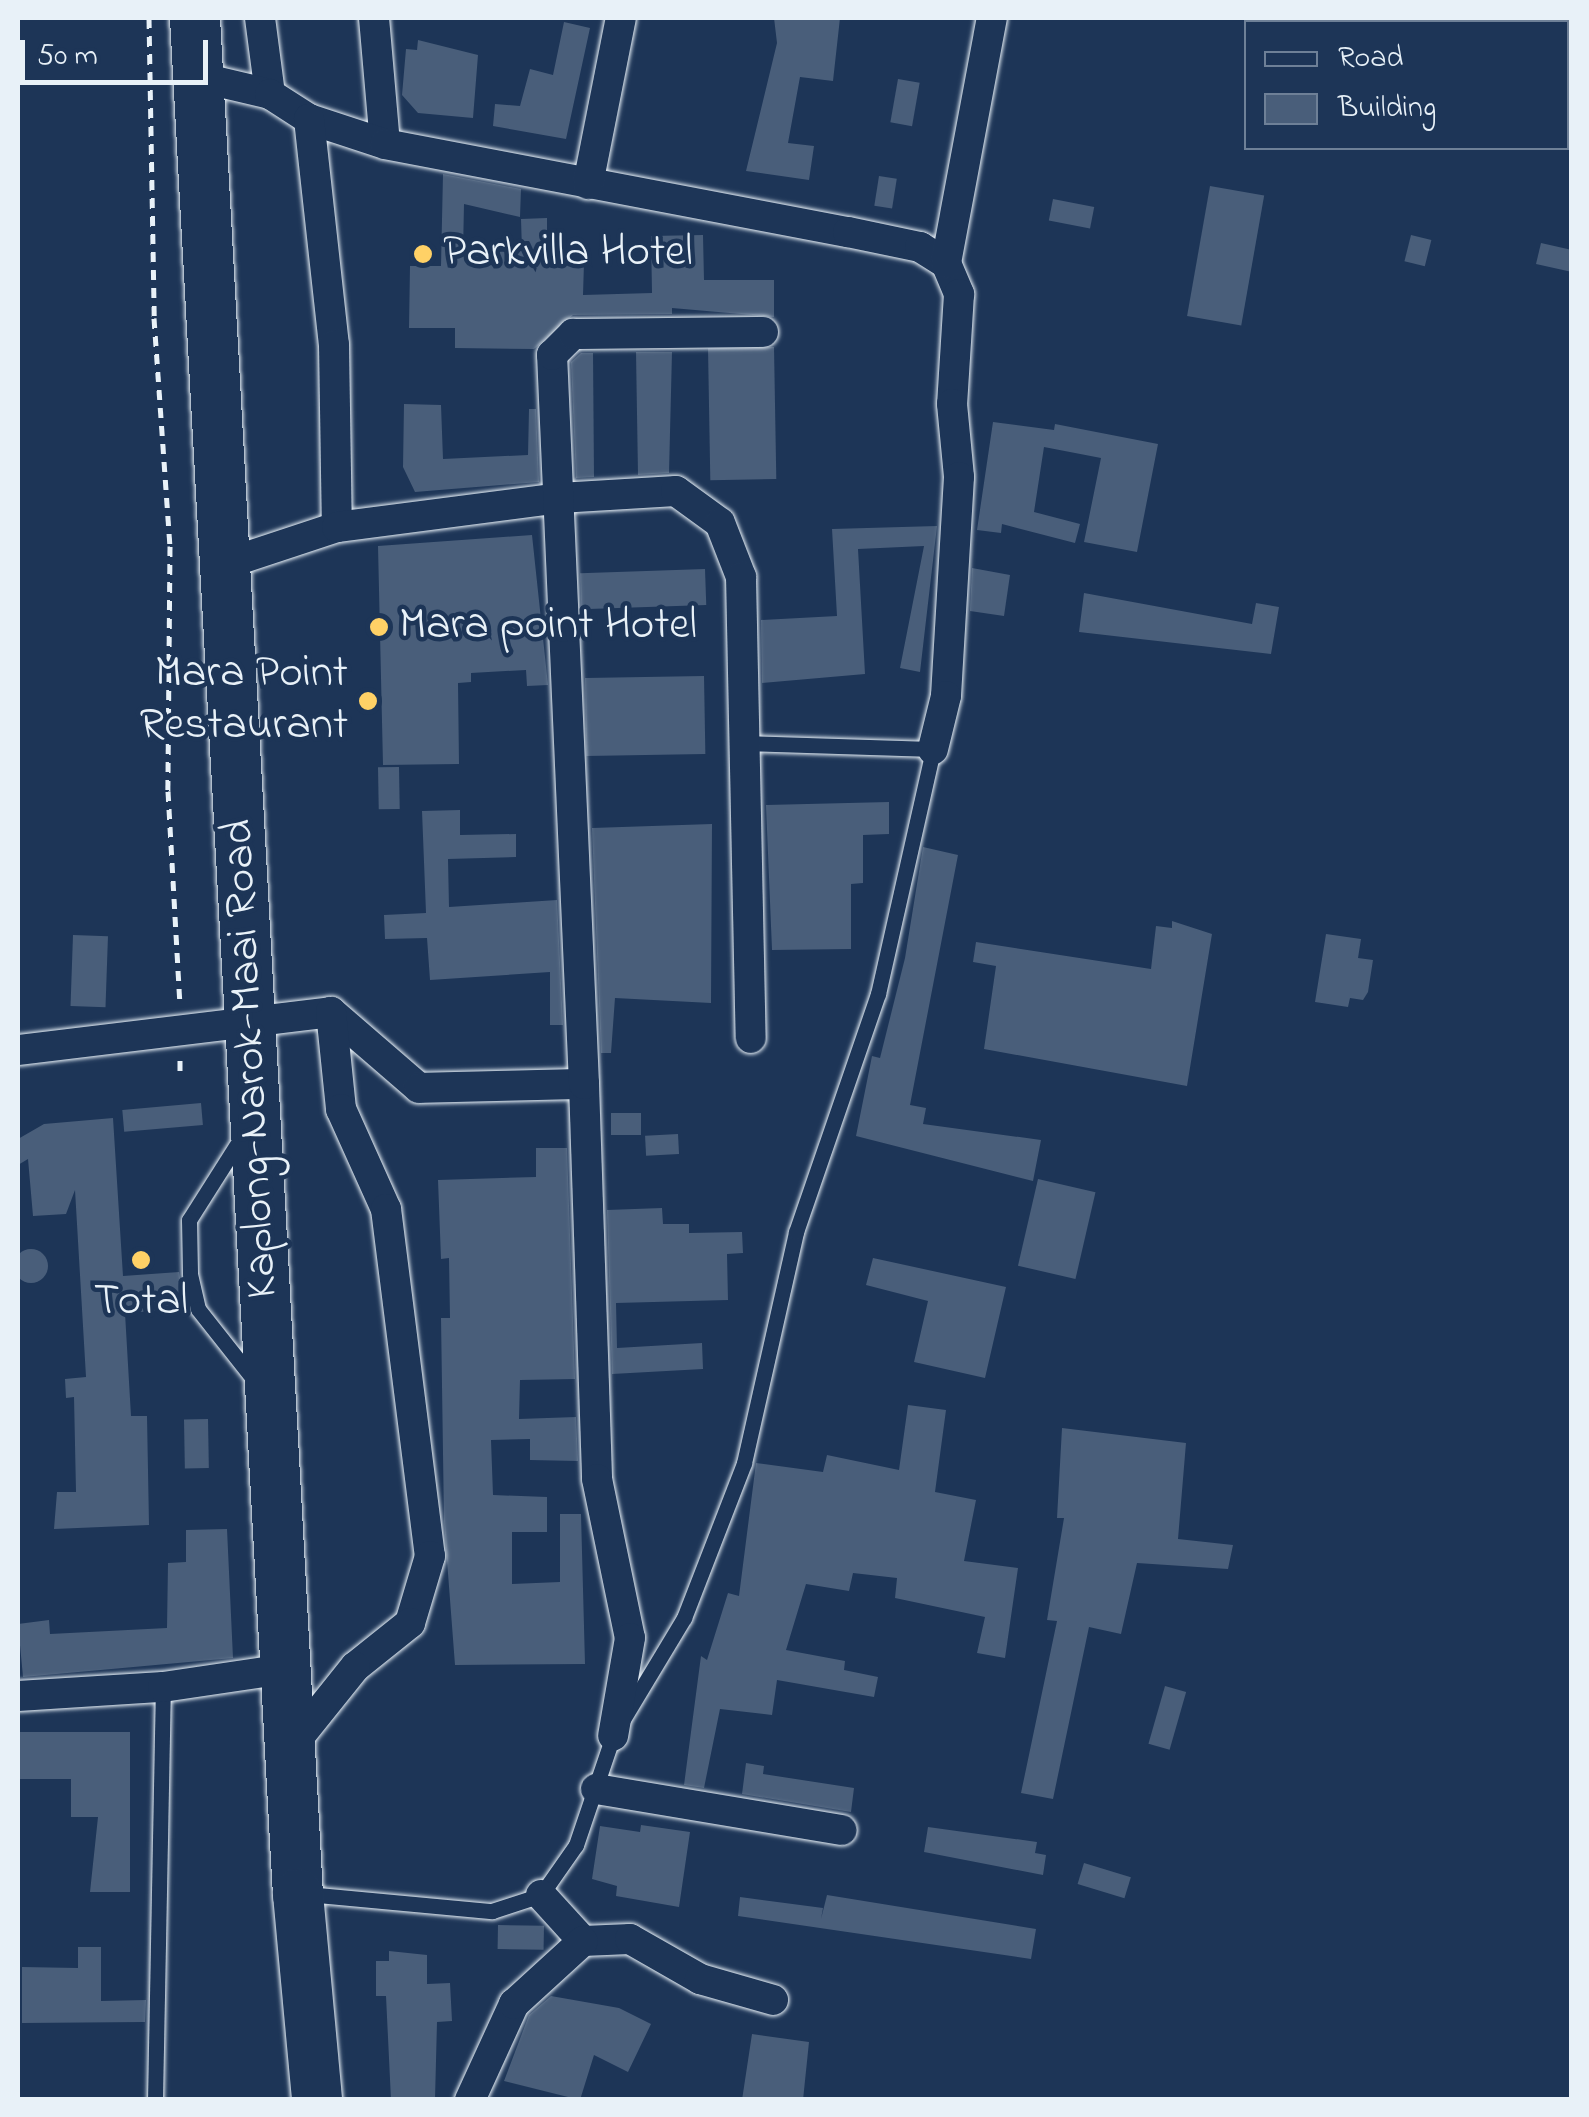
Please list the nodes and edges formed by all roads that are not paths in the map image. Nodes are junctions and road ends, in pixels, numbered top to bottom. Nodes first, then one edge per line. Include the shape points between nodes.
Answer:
1 (195, 18) edge
2 (260, 18) edge
3 (374, 18) edge
4 (620, 18) edge
5 (992, 18) edge
6 (198, 76) junction
7 (270, 94) junction
8 (309, 119) junction
9 (385, 144) junction
10 (588, 184) junction
11 (946, 263) junction
12 (764, 332) dead end
13 (559, 498) junction
14 (337, 527) junction
15 (224, 564) junction
16 (743, 742) junction
17 (933, 749) junction
18 (331, 1012) junction
19 (250, 1026) junction
20 (751, 1038) dead end
21 (18, 1050) edge
22 (584, 1084) junction
23 (255, 1115) junction
24 (272, 1420) junction
25 (285, 1669) junction
26 (162, 1688) junction
27 (18, 1696) edge
28 (613, 1736) junction
29 (290, 1748) junction
30 (596, 1789) junction
31 (842, 1830) dead end
32 (298, 1894) junction
33 (541, 1895) junction
34 (583, 1942) junction
35 (772, 2000) dead end
36 (155, 2100) edge
37 (317, 2100) edge
38 (470, 2100) edge

1 - 6 highway, Kaplong-Narok-Maai Road
2 - 7 street
3 - 9 street
4 - 10 street
5 - 11 street
6 - 7 street
6 - 15 highway, Kaplong-Narok-Maai Road
7 - 8 street
8 - 9 street
8 - 14 street via 334,345
9 - 10 street
10 - 11 street via 902,244
11 - 17 street via 959,294 952,404 959,477 947,679
12 - 13 street via 573,334 552,355
13 - 14 street
13 - 16 street via 676,491 720,523 741,577
13 - 22 street
14 - 15 street
15 - 19 highway, Kaplong-Narok-Maai Road
16 - 17 lane
16 - 20 street
17 - 28 lane via 878,994 796,1232 744,1463 684,1618
18 - 19 street
18 - 22 street via 420,1088
18 - 29 street via 341,1109 386,1209 430,1556 410,1624 356,1666
19 - 21 street
19 - 23 highway, Kaplong-Narok-Maai Road
22 - 28 street via 598,1479 630,1638
23 - 24 highway, Kaplong-Narok-Maai Road
23 - 24 lane via 190,1220 190,1274 198,1309 243,1358
24 - 25 highway, Kaplong-Narok-Maai Road
25 - 26 street
25 - 29 highway, Kaplong-Narok-Maai Road
26 - 27 street
26 - 36 lane
28 - 30 lane
29 - 32 highway, Kaplong-Narok-Maai Road
30 - 31 street
30 - 33 lane via 576,1845
32 - 33 lane via 492,1911
32 - 37 highway, Kaplong-Narok-Maai Road
33 - 34 street
34 - 35 street via 630,1939 700,1979
34 - 38 street via 514,2004

